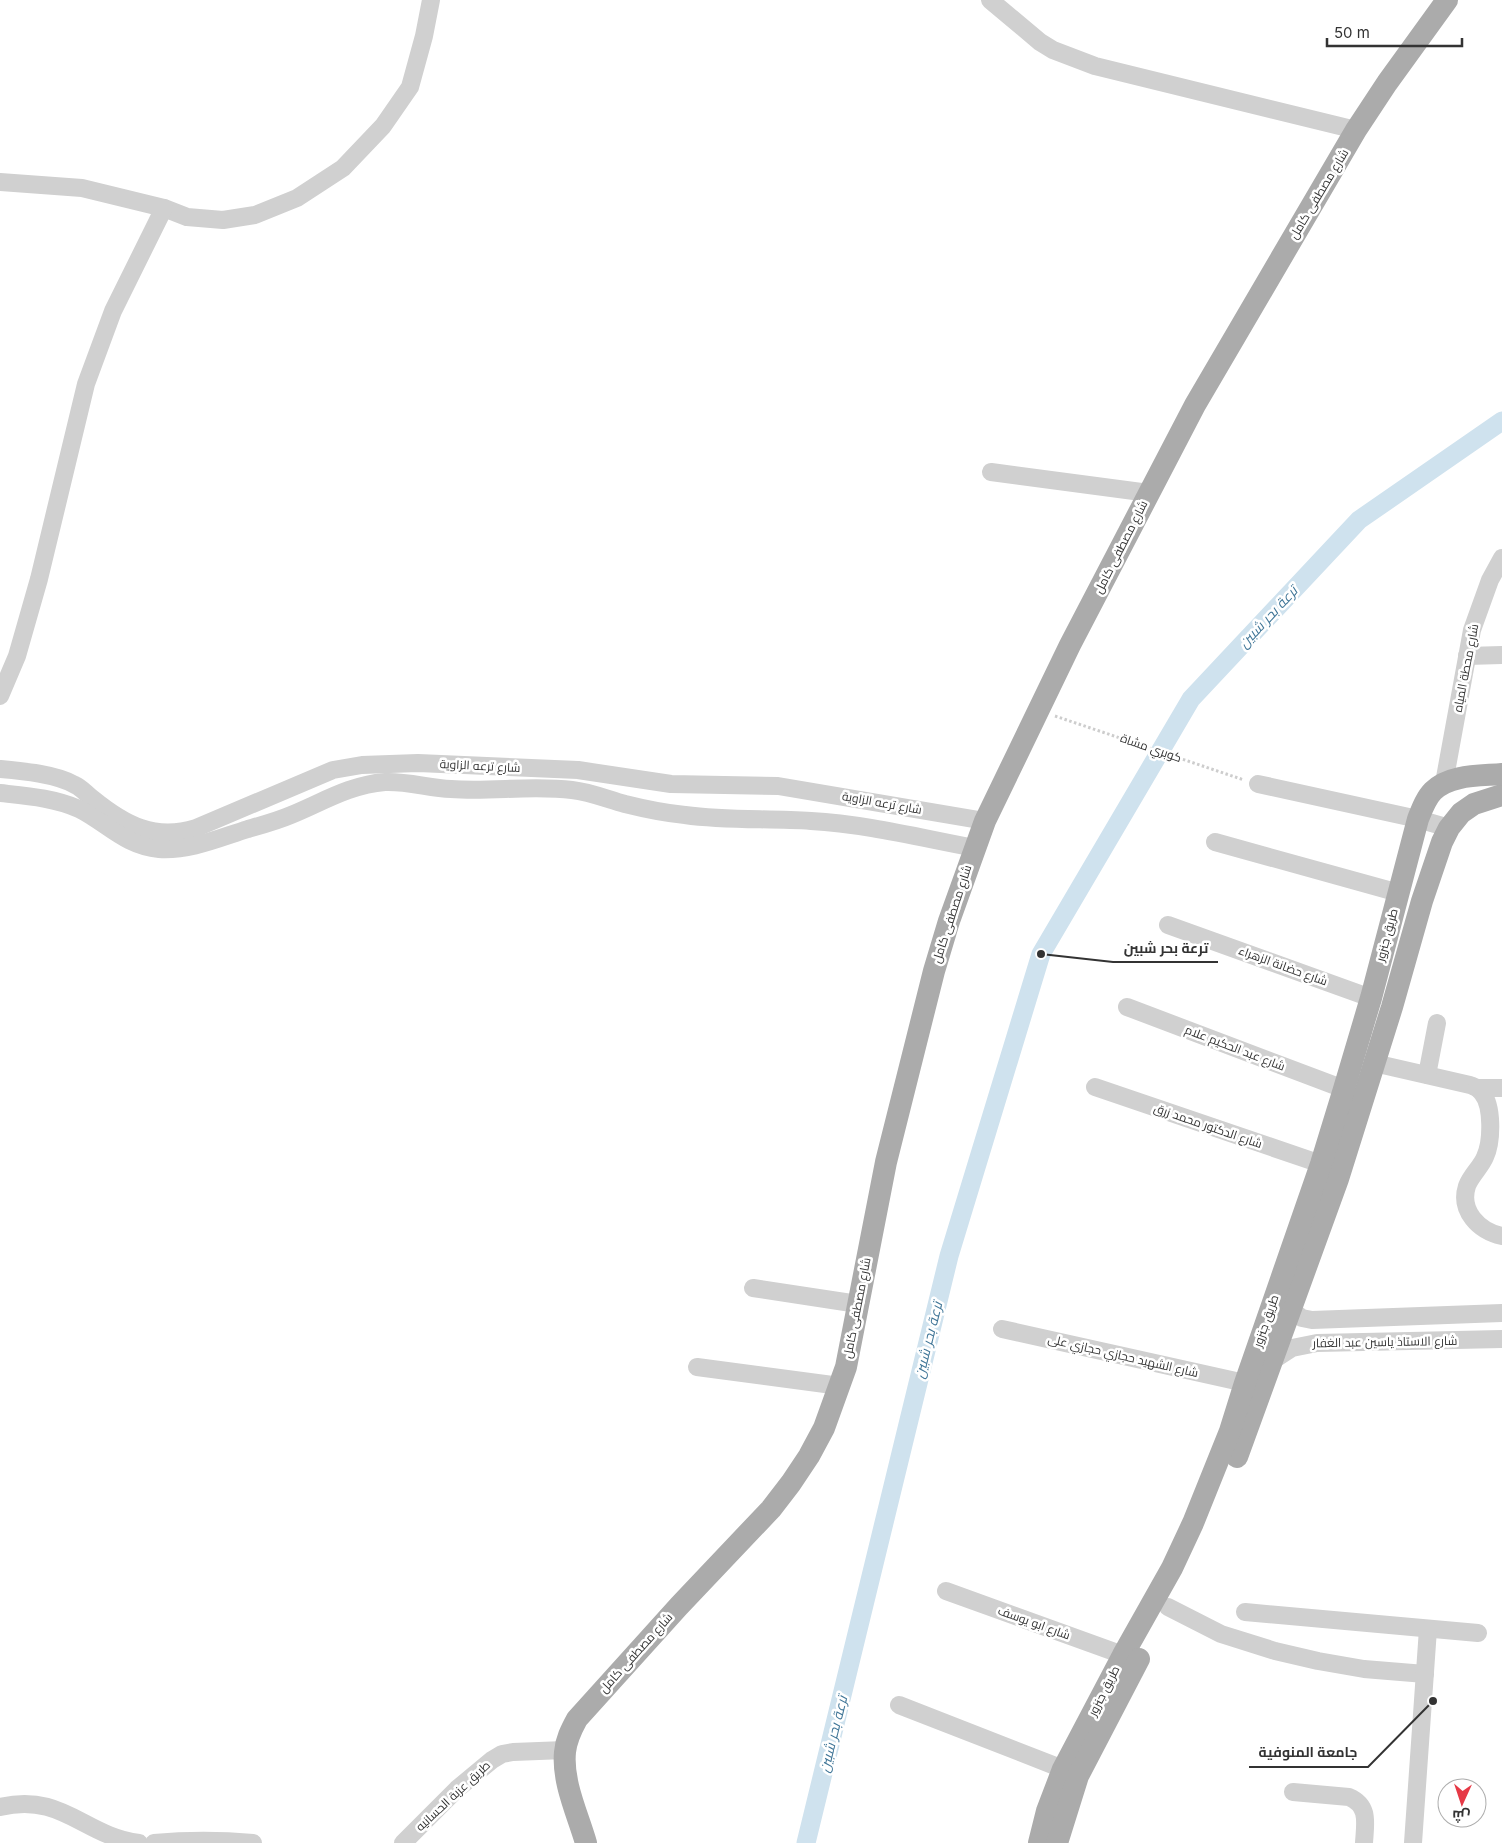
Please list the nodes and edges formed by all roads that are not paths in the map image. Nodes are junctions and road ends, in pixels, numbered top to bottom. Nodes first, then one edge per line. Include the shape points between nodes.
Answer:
1 (431, 0) edge
2 (990, 0) edge
3 (1447, 0) edge
4 (1356, 130) junction
5 (0, 182) edge
6 (164, 208) junction
7 (992, 472) dead end
8 (1149, 493) junction
9 (1502, 558) edge
10 (1496, 582) edge
11 (1502, 655) edge
12 (1467, 656) junction
13 (0, 696) edge
14 (0, 768) edge
15 (1502, 774) edge
16 (1444, 783) junction
17 (1258, 784) dead end
18 (0, 793) edge
19 (1502, 795) edge
20 (1418, 819) junction
21 (1455, 820) junction
22 (985, 821) junction
23 (1215, 842) dead end
24 (975, 848) junction
25 (1399, 893) junction
26 (1168, 925) dead end
27 (1371, 998) junction
28 (1127, 1007) dead end
29 (1437, 1023) dead end
30 (1374, 1063) junction
31 (1427, 1075) junction
32 (1095, 1087) dead end
33 (1477, 1088) junction
34 (1502, 1088) edge
35 (1344, 1089) junction
36 (1494, 1157) edge
37 (1321, 1164) junction
38 (1502, 1236) edge
39 (753, 1288) dead end
40 (858, 1304) junction
41 (1291, 1310) junction
42 (1502, 1313) edge
43 (1002, 1329) dead end
44 (1502, 1339) edge
45 (1272, 1361) junction
46 (697, 1367) dead end
47 (1245, 1383) junction
48 (840, 1386) junction
49 (946, 1591) dead end
50 (1168, 1608) junction
51 (1245, 1612) dead end
52 (1428, 1629) junction
53 (1478, 1633) dead end
54 (1123, 1655) junction
55 (1425, 1674) junction
56 (899, 1705) dead end
57 (565, 1750) junction
58 (1064, 1768) junction
59 (1293, 1792) dead end
60 (0, 1807) edge
61 (139, 1843) edge
62 (154, 1843) edge
63 (253, 1843) edge
64 (403, 1843) edge
65 (586, 1843) edge
66 (1038, 1843) edge
67 (1057, 1843) edge
68 (1364, 1843) edge
69 (1413, 1843) edge

1 - 6 street via 410,86 383,126 343,168 297,198 255,215 223,220 187,217
2 - 4 street via 1040,42 1095,66
3 - 4 main road, شارع مصطفى كامل
4 - 8 main road, شارع مصطفى كامل via 1195,405
5 - 6 street via 82,188
6 - 13 street via 116,304 86,384 39,579 17,656
7 - 8 street
8 - 22 main road, شارع مصطفى كامل via 1070,645
9 - 10 street, شارع محطة المياه
10 - 12 street, شارع محطة المياه via 1472,630
11 - 12 street
12 - 16 street, شارع محطة المياه
14 - 22 street, شارع ترعه الزاوية via 68,781 128,822 144,830 161,833 196,828 333,770 362,765 418,763 578,770 671,784 778,786
15 - 16 main road
16 - 20 main road, طريق جنزور via 1434,790
17 - 20 street
18 - 24 street, شارع ترعه الزاوية via 66,804 128,841 159,848 211,841 289,816 345,790 388,782 449,789 574,790 685,816 826,822
19 - 21 main road via 1474,804
20 - 21 street
20 - 25 main road, طريق جنزور
21 - 30 main road, طريق جنزور via 1433,864
22 - 24 main road, شارع مصطفى كامل
23 - 25 street
24 - 40 main road, شارع مصطفى كامل via 934,971 886,1162
25 - 27 main road, طريق جنزور
26 - 27 street, شارع حضانة الزهراء
27 - 35 main road, طريق جنزور
28 - 35 street, شارع عبد الحكيم علام
29 - 31 street
30 - 31 street
30 - 41 main road, طريق جنزور via 1338,1179
31 - 33 street
32 - 37 street, شارع الدكتور محمد زرق
33 - 34 street
33 - 36 street via 1483,1093 1488,1109
35 - 37 main road, طريق جنزور
36 - 38 street via 1467,1187 1466,1199 1474,1220 1492,1234
37 - 47 main road, طريق جنزور
39 - 40 street
40 - 48 main road, شارع مصطفى كامل
41 - 42 street, شارع الاستاذ ياسين عبد الغفار via 1312,1320
41 - 45 main road, طريق جنزور
43 - 47 street, شارع الشهيد حجازي حجازي على
44 - 45 street, شارع الاستاذ ياسين عبد الغفار via 1317,1342 1292,1348
45 - 50 main road, طريق جنزور via 1233,1469
46 - 48 street
47 - 54 main road, طريق جنزور via 1230,1431 1193,1523
48 - 57 main road, شارع مصطفى كامل via 824,1428 791,1483 577,1719
49 - 54 street, شارع ابو يوسف
50 - 55 street via 1221,1634 1275,1651 1364,1669
50 - 67 main road, طريق جنزور via 1135,1664 1078,1776
51 - 52 street
52 - 53 street
52 - 55 street
54 - 58 main road, طريق جنزور
55 - 69 street
56 - 58 street
57 - 64 street, طريق عزبة الحسانيه via 502,1754 457,1789
57 - 65 main road, شارع مصطفى كامل via 568,1784
58 - 66 main road, طريق جنزور
59 - 68 street via 1356,1800 1365,1812
60 - 61 street via 25,1803 46,1805 116,1839
62 - 63 street

